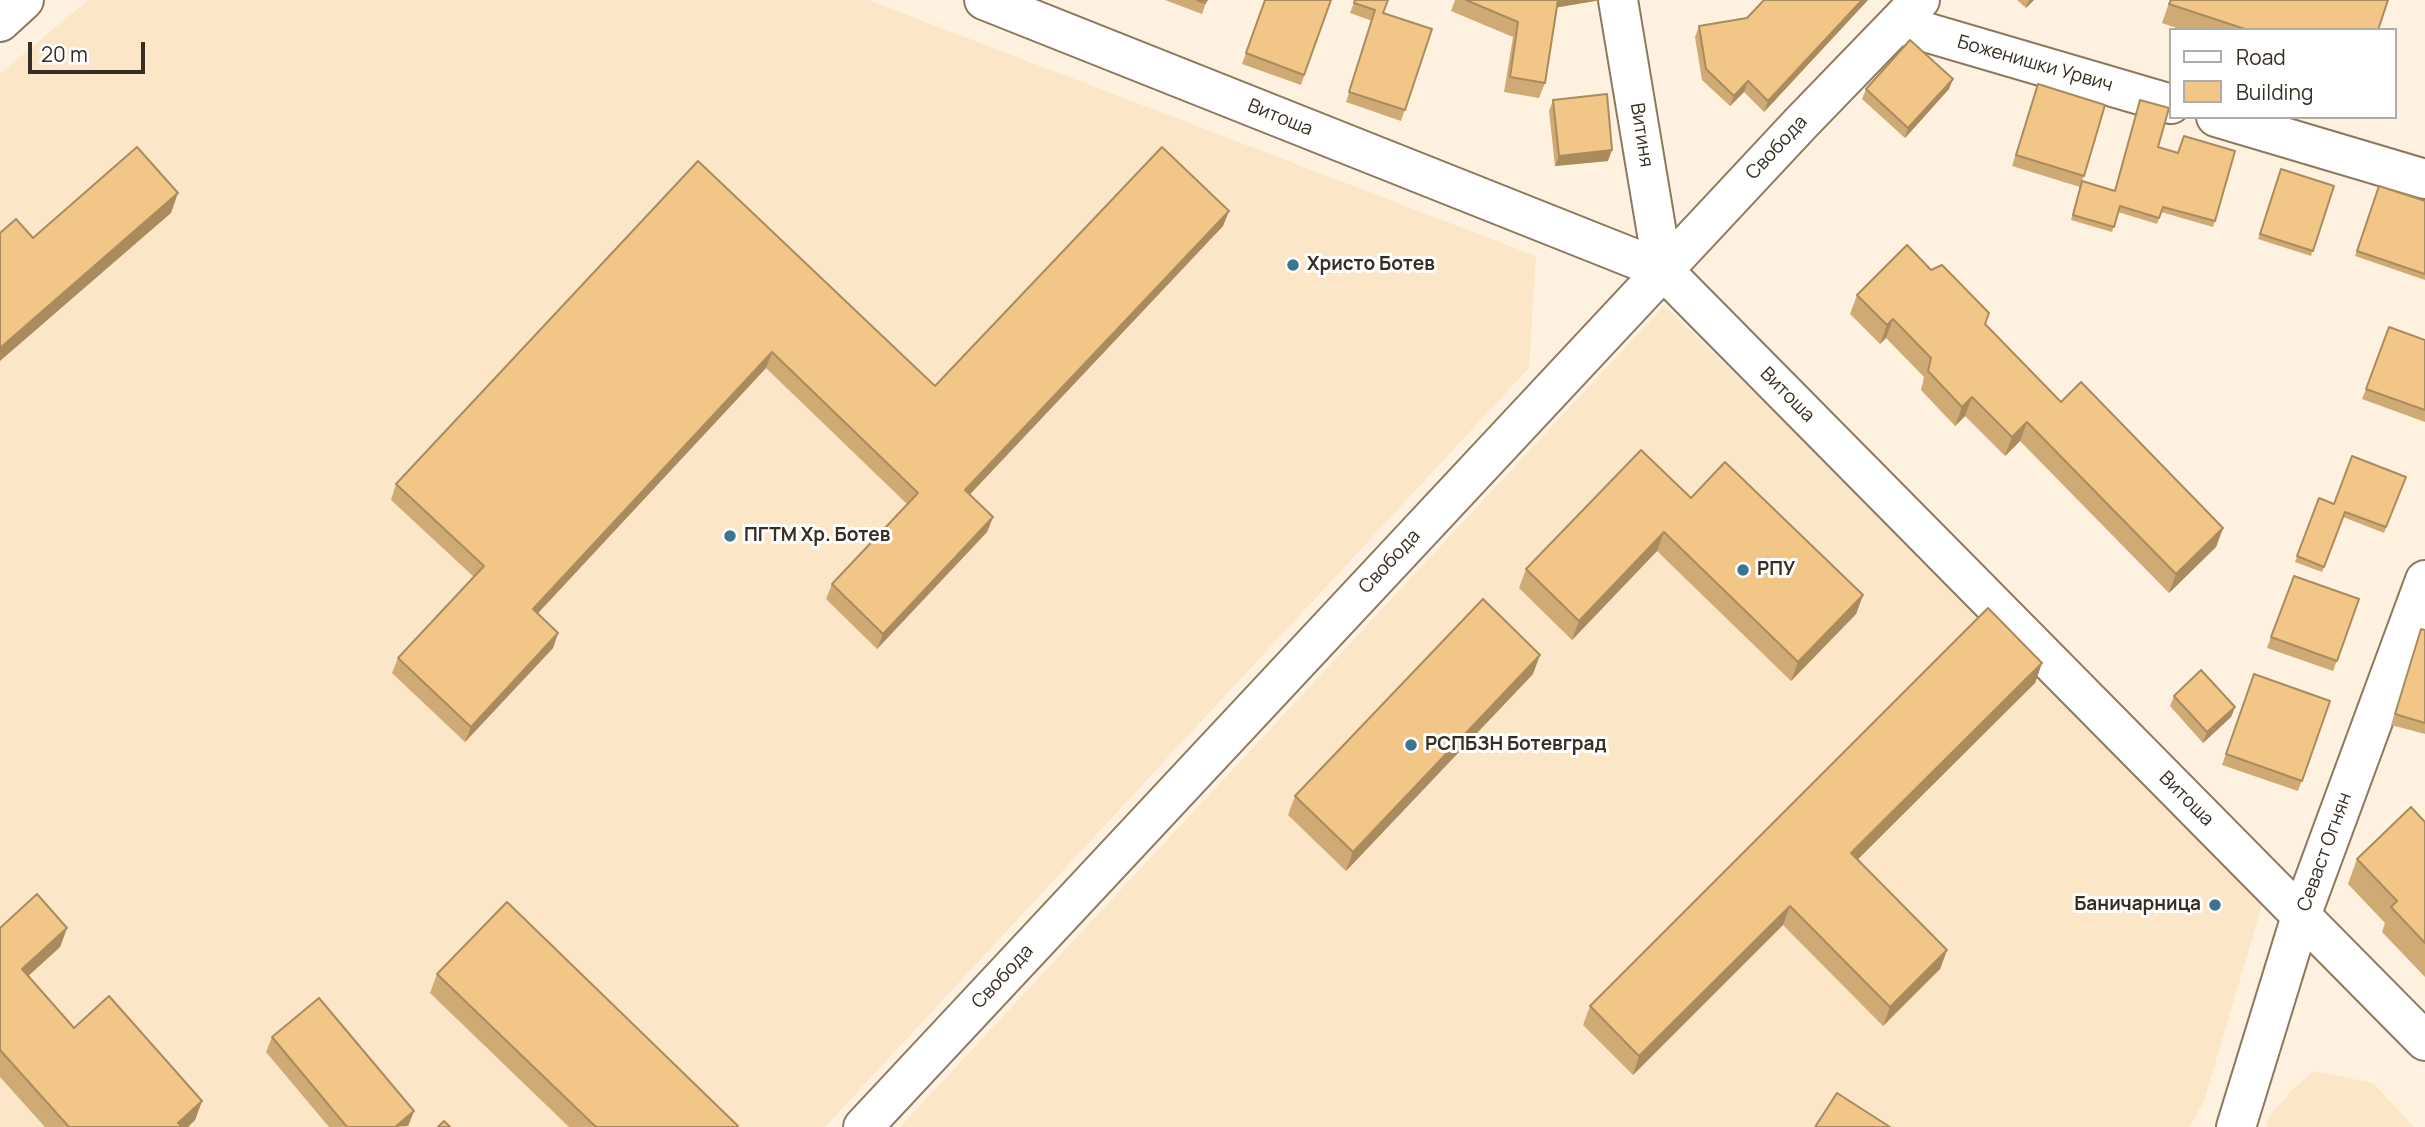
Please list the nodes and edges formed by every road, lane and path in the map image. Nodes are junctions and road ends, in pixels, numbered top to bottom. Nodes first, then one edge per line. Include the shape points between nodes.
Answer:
1 (24, 0) edge
2 (984, 0) edge
3 (1618, 0) edge
4 (1909, 12) edge
5 (0, 22) edge
6 (2170, 104) edge
7 (2223, 119) edge
8 (2425, 179) edge
9 (1663, 270) junction
10 (2425, 580) edge
11 (2301, 916) junction
12 (2425, 1041) edge
13 (863, 1127) edge
14 (2236, 1127) edge

1 - 5 street
2 - 9 street, Витоша
3 - 9 street, Витиня
4 - 6 street, Боженишки Урвич
4 - 9 street, Свобода
7 - 8 street
9 - 11 street, Витоша
9 - 13 street, Свобода
10 - 11 street, Севаст Огнян
11 - 12 street, Витоша
11 - 14 street, Севаст Огнян

